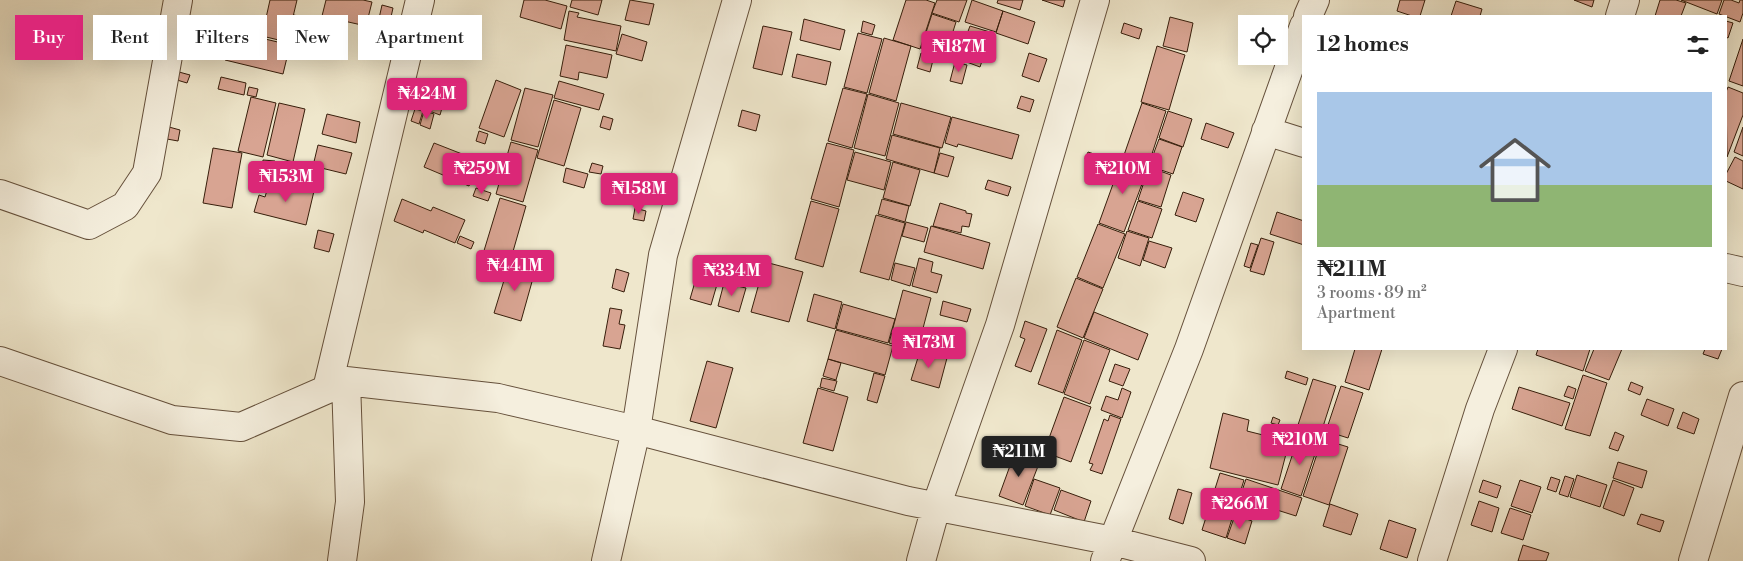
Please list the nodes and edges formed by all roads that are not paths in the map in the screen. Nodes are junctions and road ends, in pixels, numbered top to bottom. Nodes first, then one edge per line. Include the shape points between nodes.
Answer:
1 (178, 0) edge
2 (420, 0) edge
3 (737, 0) edge
4 (1094, 0) edge
5 (1315, 0) edge
6 (1625, 0) edge
7 (1308, 15) edge
8 (1620, 15) edge
9 (1302, 32) edge
10 (1266, 131) junction
11 (1302, 141) edge
12 (0, 194) edge
13 (1727, 268) edge
14 (1743, 272) edge
15 (1503, 350) edge
16 (0, 361) edge
17 (336, 385) junction
18 (1743, 396) edge
19 (636, 430) junction
20 (936, 507) junction
21 (1109, 551) edge
22 (342, 561) edge
23 (606, 561) edge
24 (921, 561) edge
25 (1191, 561) edge
26 (1432, 561) edge
27 (1693, 561) edge

1 - 12 street via 147,174 125,206 89,225
2 - 17 street
3 - 19 street via 662,255
4 - 20 street via 1000,325
5 - 7 street
6 - 8 street
9 - 10 street
10 - 11 street
10 - 21 street via 1189,349
13 - 14 street
15 - 26 street via 1480,409
16 - 17 street via 172,420 241,427
17 - 19 street via 498,398
17 - 22 street via 350,502
18 - 27 street
19 - 20 street
19 - 23 street
20 - 21 street
20 - 24 street
21 - 25 street

